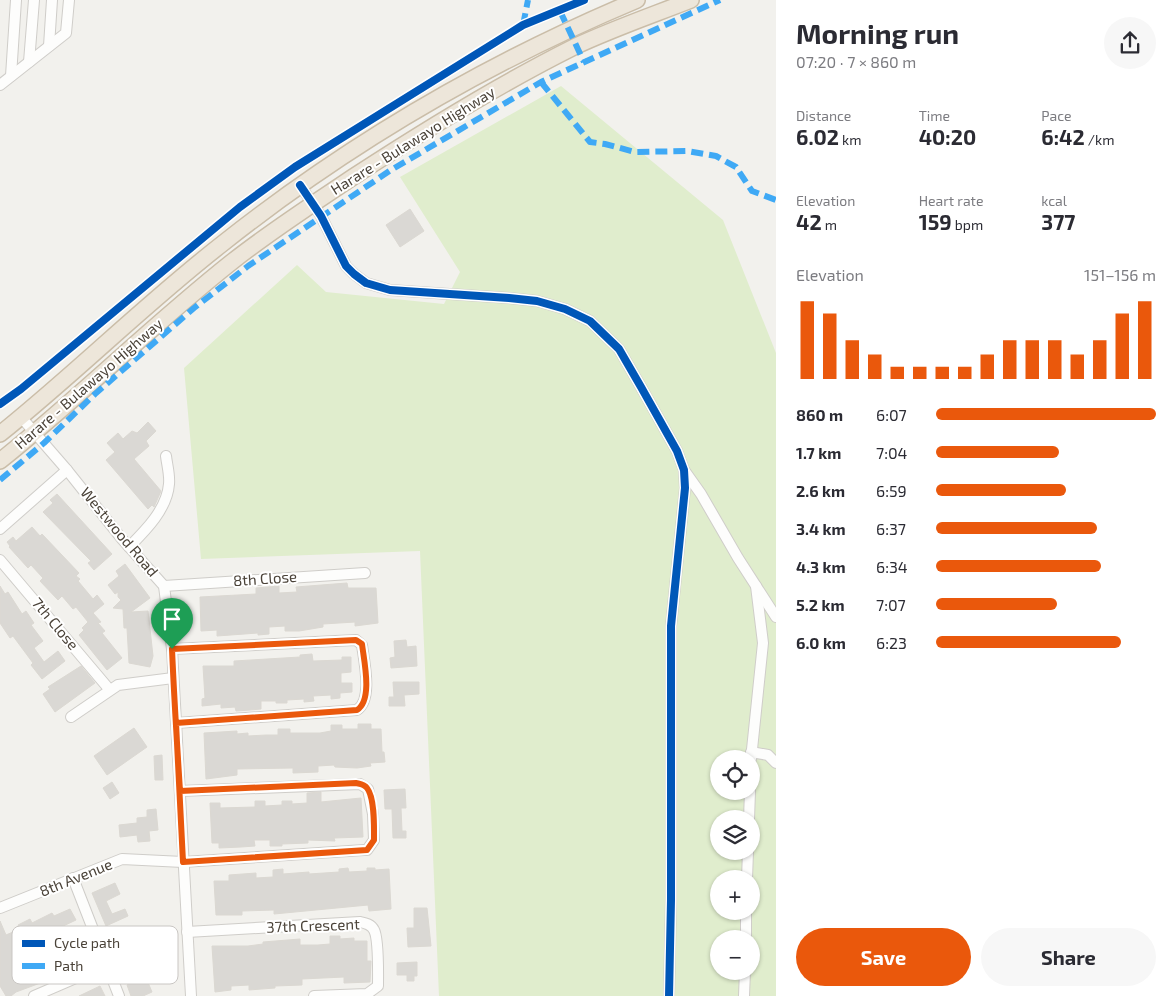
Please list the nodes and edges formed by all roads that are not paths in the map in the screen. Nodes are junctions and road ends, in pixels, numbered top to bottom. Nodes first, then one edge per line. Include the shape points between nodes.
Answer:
1 (16, 0) edge
2 (34, 0) edge
3 (52, 0) edge
4 (68, 0) edge
5 (637, 0) edge
6 (691, 0) edge
7 (49, 46) junction
8 (30, 62) junction
9 (11, 76) junction
10 (0, 85) edge
11 (300, 185) junction
12 (312, 204) junction
13 (21, 417) junction
14 (35, 433) junction
15 (0, 434) edge
16 (166, 456) dead end
17 (0, 461) edge
18 (67, 470) junction
19 (684, 470) junction
20 (0, 529) edge
21 (129, 547) junction
22 (0, 560) edge
23 (365, 573) dead end
24 (164, 586) junction
25 (756, 586) junction
26 (776, 617) edge
27 (172, 649) junction
28 (173, 678) junction
29 (109, 690) junction
30 (71, 717) dead end
31 (176, 723) junction
32 (752, 750) edge
33 (760, 755) edge
34 (776, 763) edge
35 (180, 791) junction
36 (183, 862) junction
37 (73, 878) junction
38 (0, 908) edge
39 (91, 926) edge
40 (187, 932) junction
41 (745, 980) edge
42 (61, 984) edge
43 (114, 984) edge
44 (34, 996) edge
45 (119, 996) edge
46 (191, 996) edge
47 (314, 996) edge
48 (669, 996) edge
49 (744, 996) edge

1 - 9 street
2 - 8 street
3 - 7 street
4 - 7 street via 66,33
5 - 11 highway, Harare - Bulawayo Highway via 568,29 492,67 407,116
6 - 12 highway, Harare - Bulawayo Highway via 576,46 533,69 402,145
7 - 8 street
8 - 9 street
9 - 10 street
11 - 12 street
11 - 13 highway, Harare - Bulawayo Highway via 192,267
12 - 14 highway, Harare - Bulawayo Highway via 196,290
12 - 19 street via 346,266 366,283 390,290 537,301 590,321 618,349 663,426
13 - 14 street, Westwood Road
13 - 15 highway, Harare - Bulawayo Highway
14 - 17 highway, Harare - Bulawayo Highway
14 - 18 street, Westwood Road
16 - 21 street via 169,484 162,506
18 - 20 street
18 - 21 street, Westwood Road
19 - 25 street
19 - 48 street via 683,517 671,626
21 - 24 street, Westwood Road
22 - 29 street, 7th Close
23 - 24 street, 8th Close
24 - 27 street, Westwood Road
25 - 26 street
25 - 32 street via 763,643
27 - 28 street, Westwood Road
27 - 31 street via 356,640 362,644 366,690 362,707 357,710
28 - 29 street via 118,685
28 - 31 street, Westwood Road
29 - 30 street
31 - 35 street, Westwood Road
33 - 34 street via 768,755
35 - 36 street, Westwood Road
35 - 36 street, 8th Avenue via 360,784 368,789 373,814 374,840 367,850
36 - 37 street, 8th Avenue via 122,859
36 - 40 street, Westwood Road
37 - 38 street, 8th Avenue
37 - 39 street
40 - 46 street, Westwood Road
40 - 47 street, 37th Crescent via 360,922 369,925 374,930 378,986 367,994
41 - 49 street
42 - 44 street
43 - 45 street

